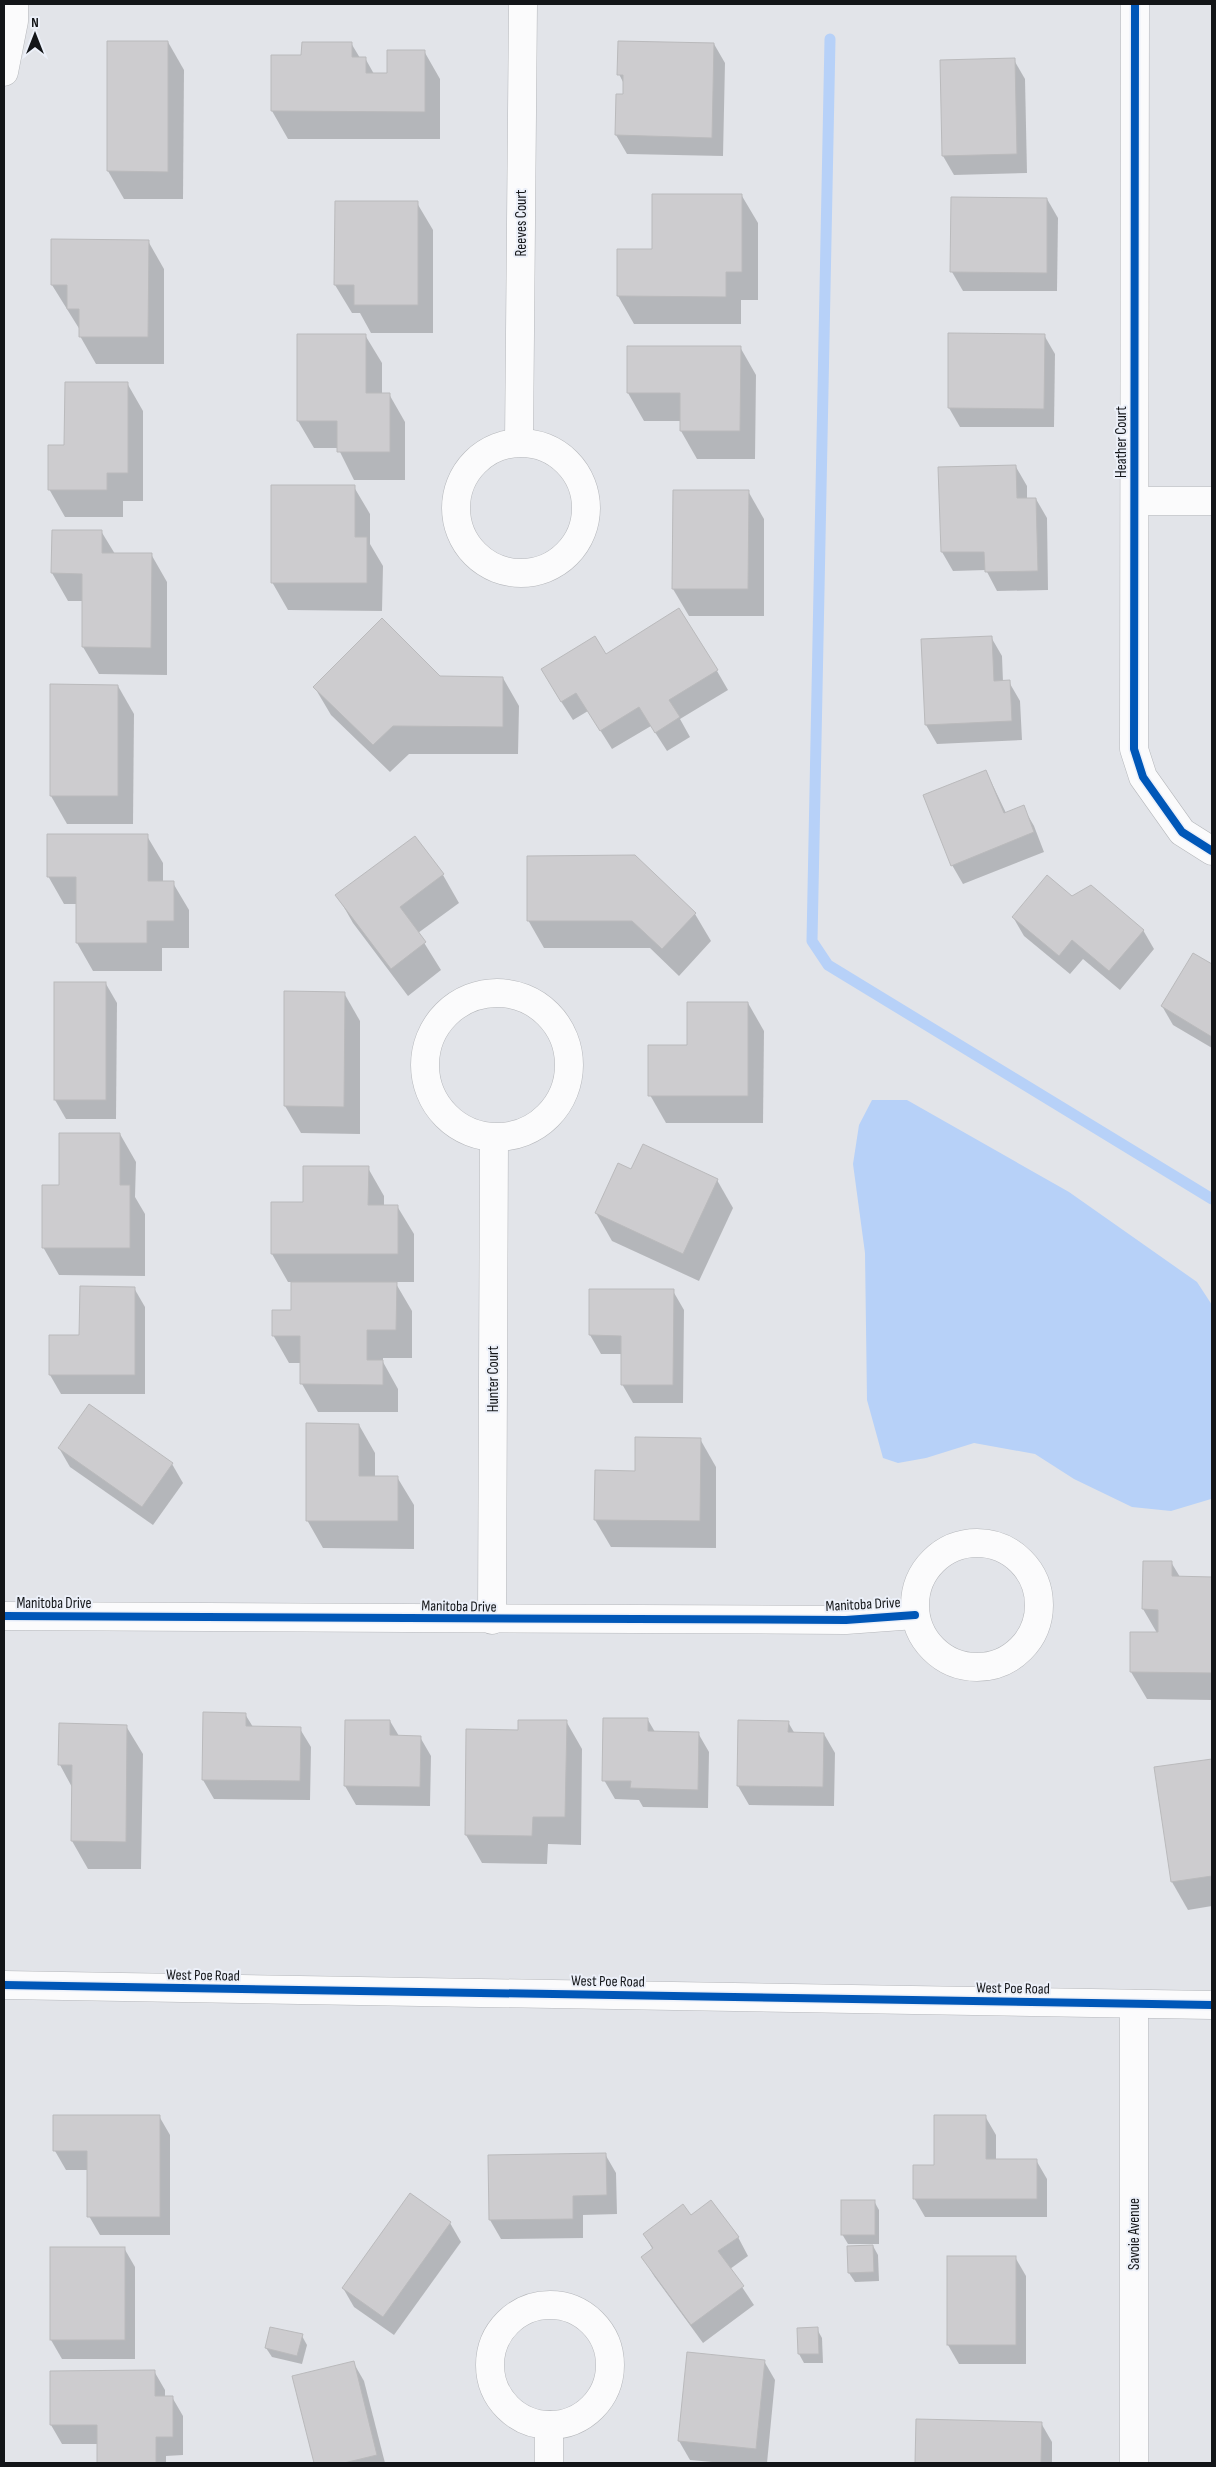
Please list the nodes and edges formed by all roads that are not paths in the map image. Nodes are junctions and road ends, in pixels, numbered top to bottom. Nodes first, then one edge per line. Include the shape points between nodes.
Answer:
1 (14, 4) edge
2 (523, 4) edge
3 (1135, 4) edge
4 (4, 72) edge
5 (519, 442) junction
6 (1135, 501) junction
7 (1212, 501) edge
8 (1212, 851) edge
9 (494, 1138) junction
10 (915, 1615) junction
11 (4, 1616) edge
12 (492, 1620) junction
13 (4, 1986) edge
14 (1134, 2004) junction
15 (1212, 2005) edge
16 (549, 2425) junction
17 (549, 2463) edge
18 (1134, 2463) edge

1 - 4 street
2 - 5 street, Reeves Court
3 - 6 street, Heather Court
5 - 5 street via 497,447 478,458 464,476 456,496 456,519 463,539 472,551 497,568 518,574 539,571 558,562 574,547 583,528 587,508 574,468 559,454 540,445
6 - 7 street
6 - 8 street, Heather Court via 1134,749 1144,777 1182,832
9 - 9 street via 518,1135 539,1125 556,1108 566,1088 570,1065 566,1042 555,1021 537,1005 516,995 492,993 468,998 448,1011 433,1031 425,1054 425,1078 434,1102 449,1120 470,1133
9 - 12 street, Hunter Court
10 - 10 street, Manitoba Drive via 921,1634 950,1662 970,1667 990,1666 1009,1659 1025,1646 1035,1628 1040,1609 1038,1588 1029,1569 1014,1554 996,1544 974,1542 954,1546 936,1557 922,1573
10 - 12 street, Manitoba Drive via 846,1620
11 - 12 street, Manitoba Drive
13 - 14 street, West Poe Road
14 - 15 street, West Poe Road
14 - 18 street, Savoie Avenue
16 - 16 street via 567,2423 598,2401 607,2384 610,2365 607,2347 585,2316 568,2308 550,2305 529,2309 511,2319 498,2334 490,2354 490,2375 497,2395 510,2411 528,2421
16 - 17 street

